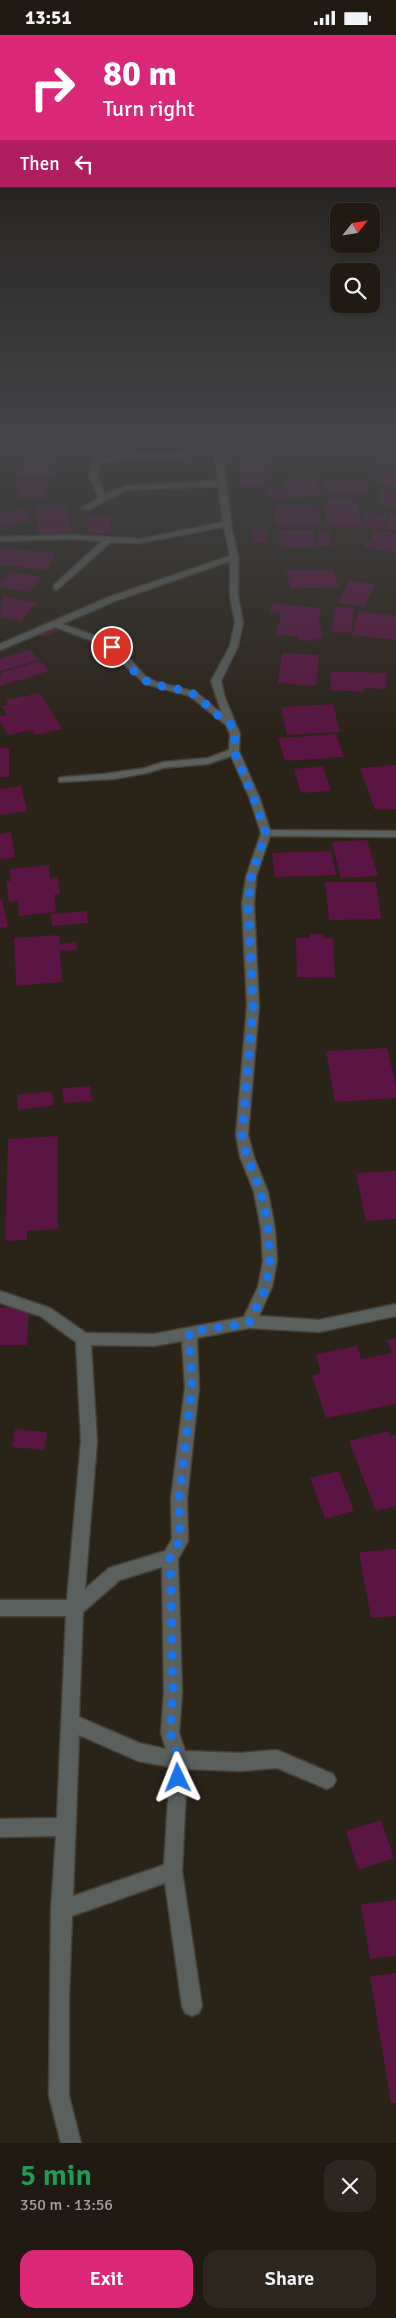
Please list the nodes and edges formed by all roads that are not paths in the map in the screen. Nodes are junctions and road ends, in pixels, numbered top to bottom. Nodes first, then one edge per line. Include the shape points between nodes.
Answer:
1 (108, 540) edge
2 (230, 540) edge
3 (234, 557) junction
4 (57, 587) dead end
5 (56, 624) junction
6 (0, 647) edge
7 (230, 723) junction
8 (234, 751) junction
9 (63, 781) dead end
10 (266, 833) junction
11 (396, 834) edge
12 (0, 1297) edge
13 (396, 1310) edge
14 (249, 1323) junction
15 (189, 1332) junction
16 (83, 1339) junction
17 (170, 1557) junction
18 (0, 1608) edge
19 (75, 1608) junction
20 (70, 1722) junction
21 (179, 1760) junction
22 (327, 1780) dead end
23 (66, 1827) junction
24 (0, 1828) edge
25 (173, 1871) junction
26 (61, 1910) junction
27 (192, 2007) dead end
28 (70, 2143) edge

1 - 4 street
2 - 3 street
3 - 5 street via 112,599
3 - 7 street via 234,596 239,622 234,646 216,681
5 - 6 street
5 - 7 street via 95,637 112,647 136,674 150,683 192,693
7 - 8 street via 235,734
8 - 9 street via 205,762 161,765 103,779
8 - 10 street
10 - 11 street
10 - 14 street via 251,877 248,904 253,1006 242,1135 261,1192 270,1261 266,1287
12 - 16 street via 46,1312
13 - 14 street via 319,1326
14 - 15 street
15 - 16 street via 154,1340
15 - 17 street via 192,1387 179,1499 180,1541
16 - 19 street via 89,1441
17 - 19 street via 115,1574
17 - 21 street via 173,1691 170,1733
18 - 19 street
19 - 20 street
20 - 21 street via 138,1752
20 - 23 street
21 - 22 street via 240,1762 277,1759
21 - 25 street
23 - 24 street
23 - 26 street
25 - 26 street
25 - 27 street
26 - 28 street via 59,2096

